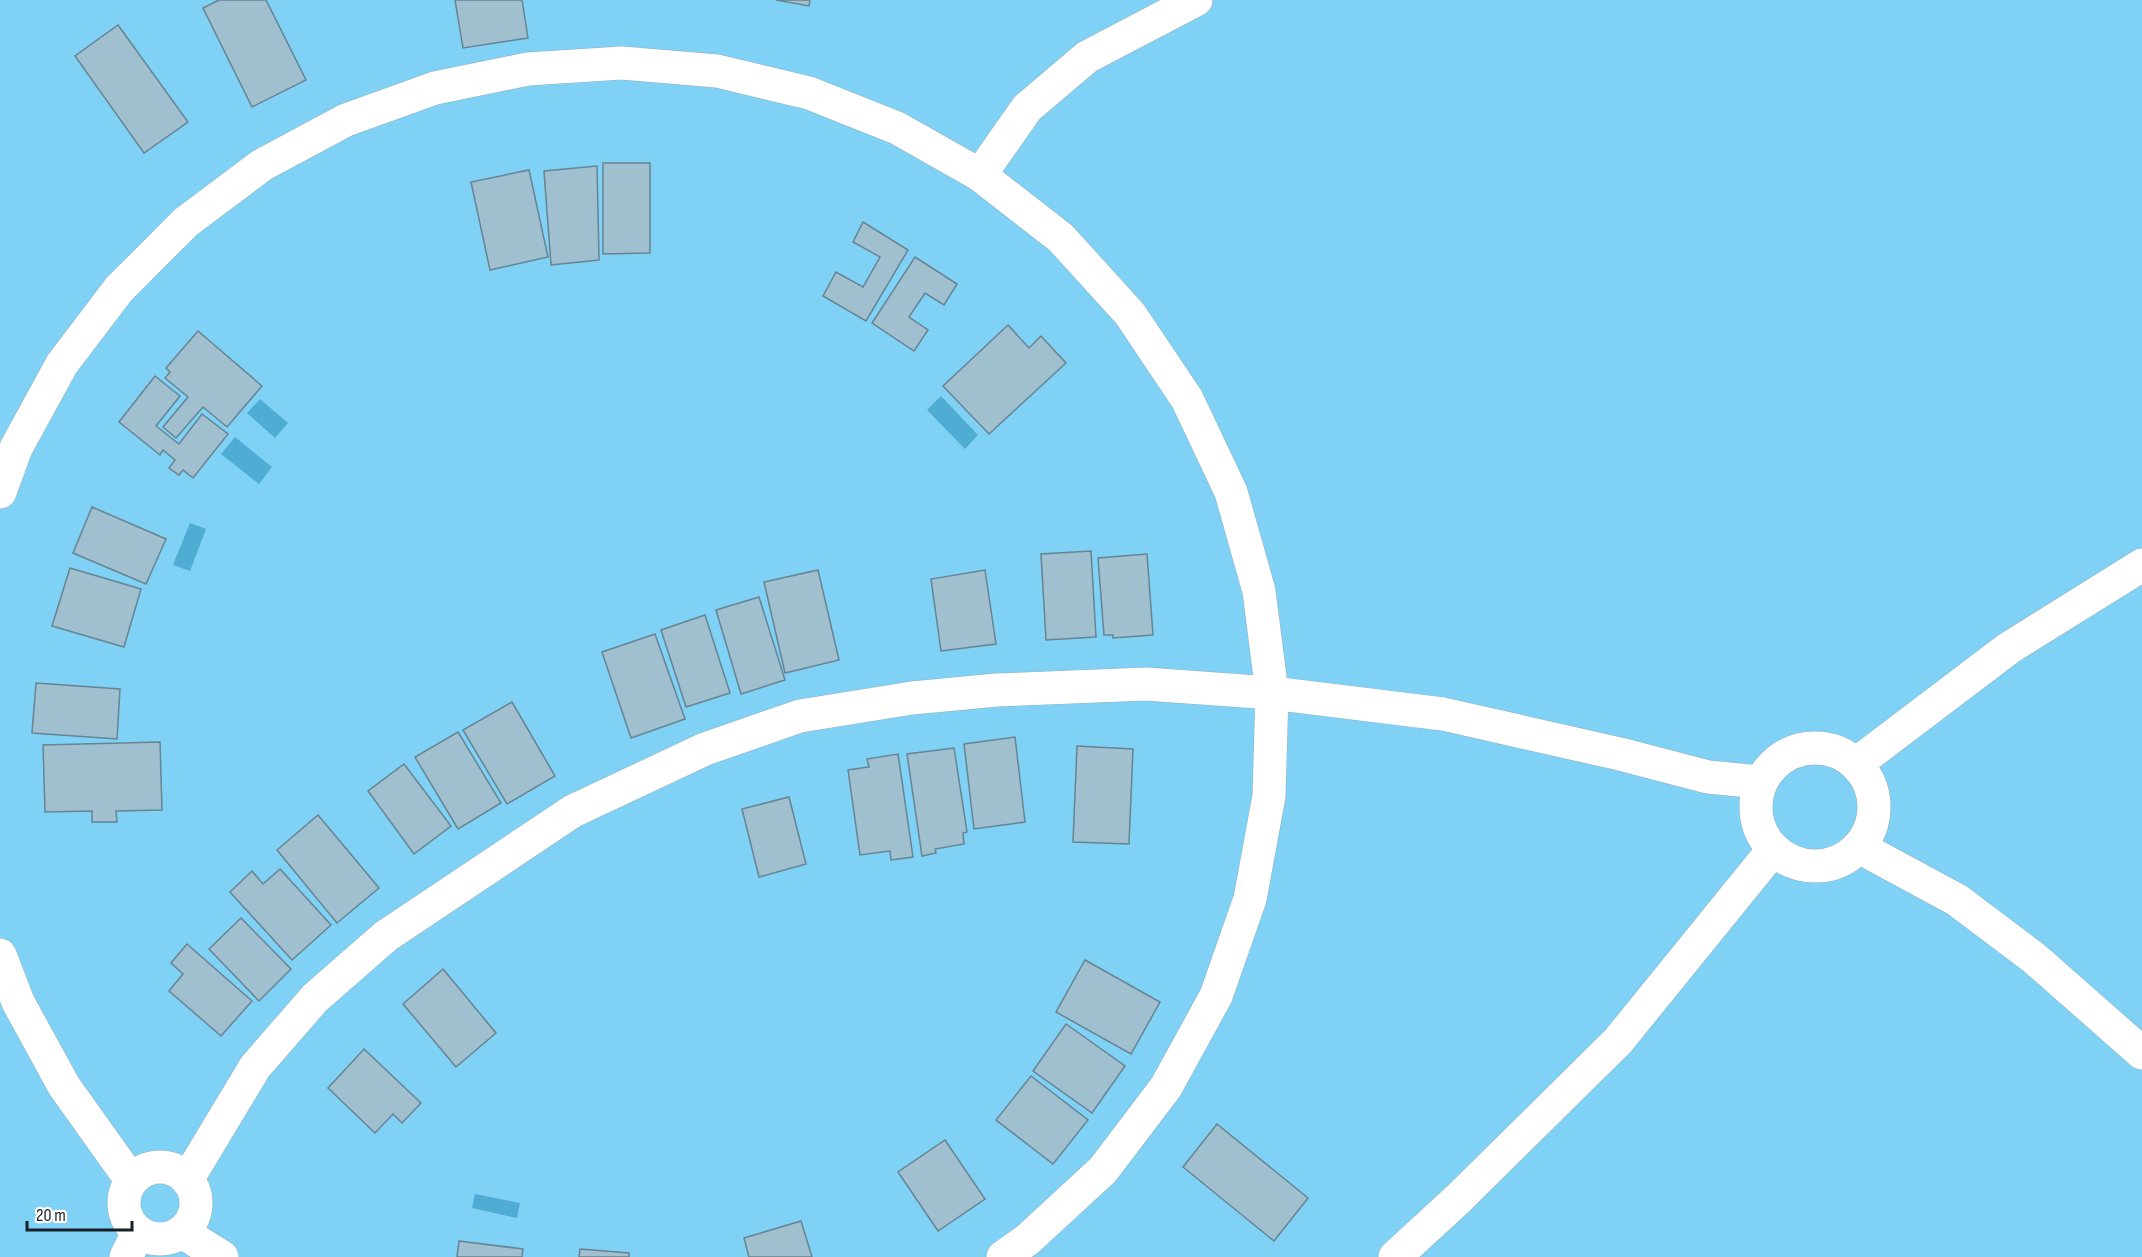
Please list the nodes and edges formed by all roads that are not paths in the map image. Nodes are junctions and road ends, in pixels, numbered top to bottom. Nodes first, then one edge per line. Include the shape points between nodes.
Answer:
1 (1196, 0) edge
2 (980, 175) junction
3 (0, 492) edge
4 (2142, 565) edge
5 (1272, 693) junction
6 (1856, 764) junction
7 (1760, 782) junction
8 (1859, 847) junction
9 (1773, 850) junction
10 (0, 955) edge
11 (2142, 1053) edge
12 (131, 1180) junction
13 (187, 1180) junction
14 (182, 1232) junction
15 (132, 1245) edge
16 (222, 1257) edge
17 (1003, 1257) edge
18 (1395, 1257) edge

1 - 2 street via 1087,57 1027,108
2 - 3 street via 897,128 809,93 717,71 622,63 552,67 435,88 346,120 262,165 186,222 119,289 62,364 16,448
2 - 5 street via 1060,238 1115,297 1187,399 1231,492 1259,591
4 - 6 street via 2009,648
5 - 7 street via 1443,714 1708,777
5 - 13 street via 1146,684 912,698 800,716 705,749 573,811 386,936 315,998 255,1067
5 - 17 street via 1265,819 1250,899 1216,996 1166,1088 1102,1170 1027,1240
6 - 7 street via 1828,749 1795,750 1781,757
6 - 8 street via 1874,796 1869,832
7 - 9 street via 1756,818 1762,836
8 - 9 street via 1840,862 1817,867 1793,864
8 - 11 street via 1957,900 2034,958
9 - 18 street via 1618,1041
10 - 12 street via 18,1002 64,1086
12 - 13 street via 159,1167 170,1168
12 - 15 street via 124,1202
13 - 14 street via 196,1202 195,1213
14 - 15 street
14 - 16 street

